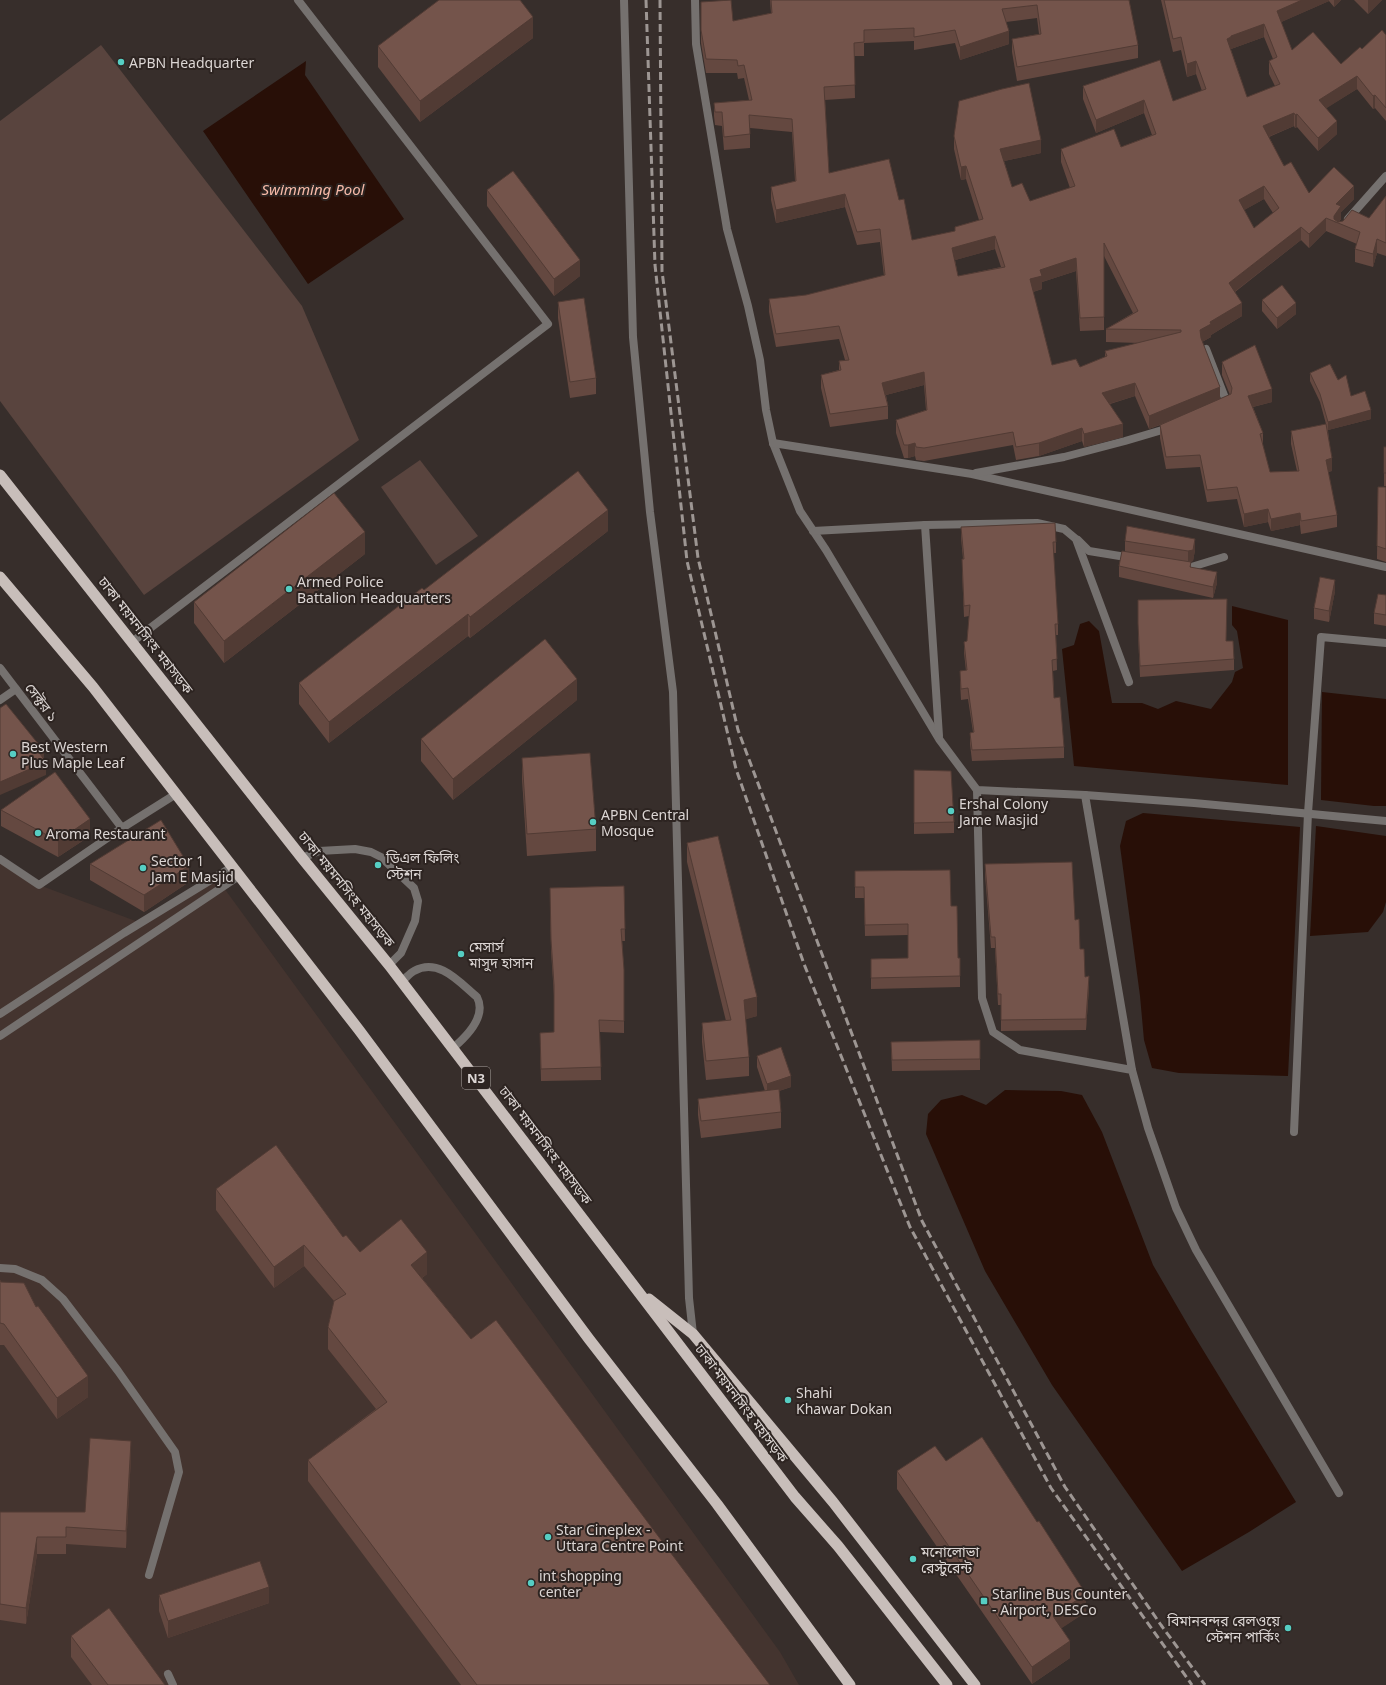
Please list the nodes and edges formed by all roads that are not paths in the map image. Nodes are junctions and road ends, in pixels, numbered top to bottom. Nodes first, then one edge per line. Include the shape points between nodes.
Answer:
1 (298, 0) edge
2 (624, 0) edge
3 (695, 0) edge
4 (1386, 176) edge
5 (1344, 224) edge
6 (1206, 349) edge
7 (1220, 406) edge
8 (1176, 425) edge
9 (773, 443) junction
10 (972, 474) junction
11 (0, 475) edge
12 (925, 525) junction
13 (813, 530) junction
14 (1076, 539) junction
15 (1224, 557) dead end
16 (1142, 560) edge
17 (1173, 565) edge
18 (1386, 567) edge
19 (0, 577) edge
20 (132, 642) junction
21 (1386, 643) edge
22 (0, 668) edge
23 (1129, 682) dead end
24 (16, 690) junction
25 (0, 700) edge
26 (939, 739) junction
27 (977, 790) junction
28 (176, 794) junction
29 (1085, 795) junction
30 (1308, 814) junction
31 (1386, 821) edge
32 (122, 828) junction
33 (302, 858) junction
34 (0, 860) edge
35 (232, 867) junction
36 (239, 876) junction
37 (389, 965) junction
38 (402, 981) junction
39 (0, 1014) edge
40 (0, 1036) edge
41 (453, 1048) junction
42 (1132, 1070) junction
43 (1294, 1132) dead end
44 (0, 1268) edge
45 (636, 1289) junction
46 (693, 1334) junction
47 (1339, 1493) dead end
48 (149, 1575) dead end
49 (168, 1674) dead end
50 (173, 1685) edge
51 (850, 1685) edge
52 (947, 1685) edge
53 (975, 1685) edge

1 - 20 street via 548,324
2 - 46 street via 633,337 650,512 673,692 689,1290
3 - 9 street via 696,44 726,222 758,352
4 - 5 street
6 - 7 street via 1227,403
8 - 10 street via 1080,453
9 - 10 street
9 - 13 street via 800,511
10 - 18 street
11 - 20 highway, ঢাকা ময়মনসিংহ মহাসড়ক / N3
12 - 13 street
12 - 14 street via 1037,523 1064,529
12 - 26 street
13 - 26 street
14 - 16 street via 1089,551
14 - 23 street
15 - 17 street via 1188,568
19 - 28 highway via 93,687
20 - 33 highway, ঢাকা ময়মনসিংহ মহাসড়ক / N3
21 - 30 street via 1321,637
22 - 24 street, সেক্টর ১
24 - 25 street
24 - 32 street, সেক্টর ১
26 - 27 street
27 - 29 street
27 - 42 street via 982,998 993,1032 1020,1050
28 - 32 street
28 - 35 highway
29 - 30 street
29 - 42 street
30 - 31 street
30 - 43 street
32 - 34 street via 39,885
33 - 37 highway, ঢাকা ময়মনসিংহ মহাসড়ক / N3
33 - 37 street via 319,851 355,849 371,852 381,857 414,888 418,901 415,921 401,953
35 - 36 highway
35 - 39 street via 124,933
36 - 40 street
36 - 51 highway via 359,1030 589,1339 717,1504
37 - 38 highway, ঢাকা ময়মনসিংহ মহাসড়ক / N3
38 - 41 highway, ঢাকা ময়মনসিংহ মহাসড়ক / N3
38 - 41 street via 415,970 431,967 444,970 477,997 480,1013 467,1036
41 - 45 highway, ঢাকা ময়মনসিংহ মহাসড়ক / N3
42 - 47 street via 1148,1128 1176,1208 1196,1250
44 - 48 street via 14,1269 42,1280 63,1299 175,1452 179,1472
45 - 46 highway
45 - 52 highway, ঢাকা ময়মনসিংহ মহাসড়ক / N3 via 795,1497 838,1546
46 - 53 highway via 833,1502
49 - 50 street

